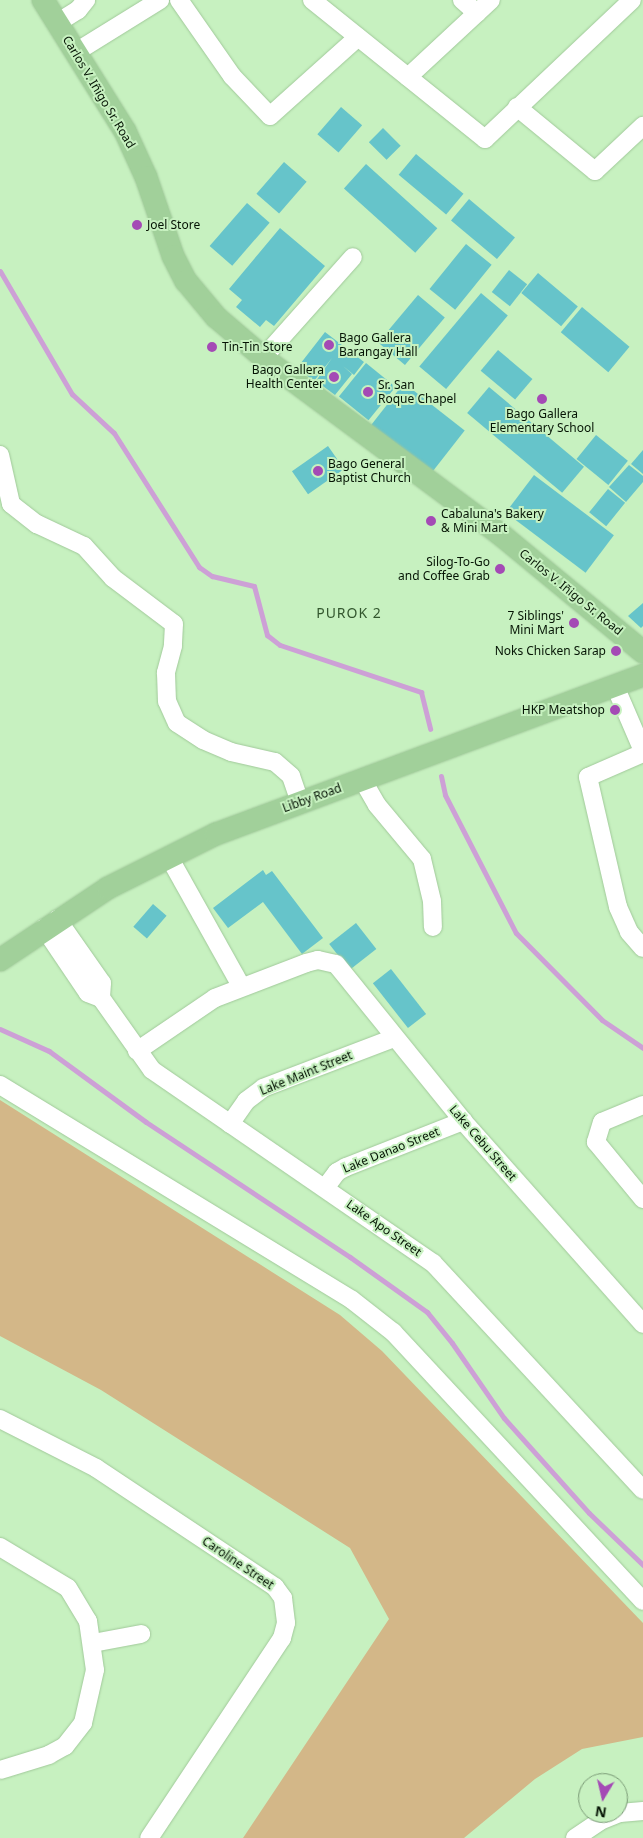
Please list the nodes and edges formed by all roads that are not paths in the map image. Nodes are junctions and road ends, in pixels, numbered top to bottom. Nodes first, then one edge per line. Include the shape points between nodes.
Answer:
1 (43, 0) edge
2 (86, 0) edge
3 (160, 0) edge
4 (179, 0) edge
5 (312, 0) edge
6 (462, 0) edge
7 (491, 0) edge
8 (632, 0) edge
9 (477, 13) junction
10 (58, 23) junction
11 (358, 37) junction
12 (76, 52) junction
13 (408, 77) junction
14 (517, 107) junction
15 (643, 126) edge
16 (354, 257) dead end
17 (263, 358) junction
18 (0, 455) edge
19 (639, 644) edge
20 (643, 675) edge
21 (616, 686) junction
22 (643, 752) edge
23 (362, 780) junction
24 (300, 802) junction
25 (169, 856) junction
26 (50, 924) junction
27 (433, 927) dead end
28 (643, 948) edge
29 (0, 960) edge
30 (241, 986) junction
31 (394, 1038) junction
32 (136, 1051) junction
33 (0, 1085) edge
34 (643, 1105) edge
35 (463, 1121) junction
36 (230, 1124) junction
37 (325, 1188) junction
38 (643, 1199) edge
39 (643, 1324) edge
40 (0, 1419) edge
41 (643, 1490) edge
42 (0, 1546) edge
43 (643, 1601) edge
44 (141, 1634) dead end
45 (93, 1643) junction
46 (0, 1770) edge
47 (643, 1811) edge
48 (149, 1838) edge
49 (574, 1838) edge

1 - 10 main road, Carlos V. Iñigo Sr. Road
2 - 10 street via 78,10
3 - 12 street
4 - 11 street via 232,76 270,116
5 - 11 street
6 - 9 street
7 - 9 street
8 - 14 street
9 - 13 street
10 - 12 main road, Carlos V. Iñigo Sr. Road
11 - 13 street
12 - 17 main road, Carlos V. Iñigo Sr. Road via 136,154 173,256 186,281 216,317
13 - 14 street via 485,138
14 - 15 street via 594,171
16 - 17 street
17 - 19 main road, Carlos V. Iñigo Sr. Road via 500,534
18 - 24 street via 11,504 37,524 84,546 113,578 174,624 173,646 166,673 167,701 177,723 210,743 275,762 291,776
20 - 21 main road, Libby Road
21 - 22 street
21 - 23 main road, Libby Road
22 - 28 street via 588,777 620,913 629,932
23 - 24 main road, Libby Road
23 - 27 street via 377,806 422,859 432,901
24 - 25 main road, Libby Road
25 - 26 main road, Libby Road
25 - 30 street
26 - 29 main road, Libby Road
26 - 32 street, Lake Apo Street via 102,983 101,998
30 - 31 street, Lake Cebu Street via 306,963 327,960 344,972
30 - 32 street via 193,1010
31 - 35 street, Lake Cebu Street
31 - 36 street, Lake Maint Street via 263,1088 246,1101
32 - 36 street, Lake Apo Street via 152,1070
33 - 43 street via 352,1300 393,1332
34 - 38 street via 602,1122 596,1142
35 - 37 street, Lake Danao Street via 346,1167 337,1172
35 - 39 street, Lake Cebu Street
36 - 37 street, Lake Apo Street
37 - 41 street, Lake Apo Street via 433,1263
40 - 48 street, Caroline Street via 96,1468 275,1587 283,1598 286,1623 282,1638
42 - 45 street via 68,1588 88,1621
44 - 45 street
45 - 46 street via 95,1670 91,1697 84,1723 74,1737 49,1755
47 - 49 street via 620,1813 600,1821

